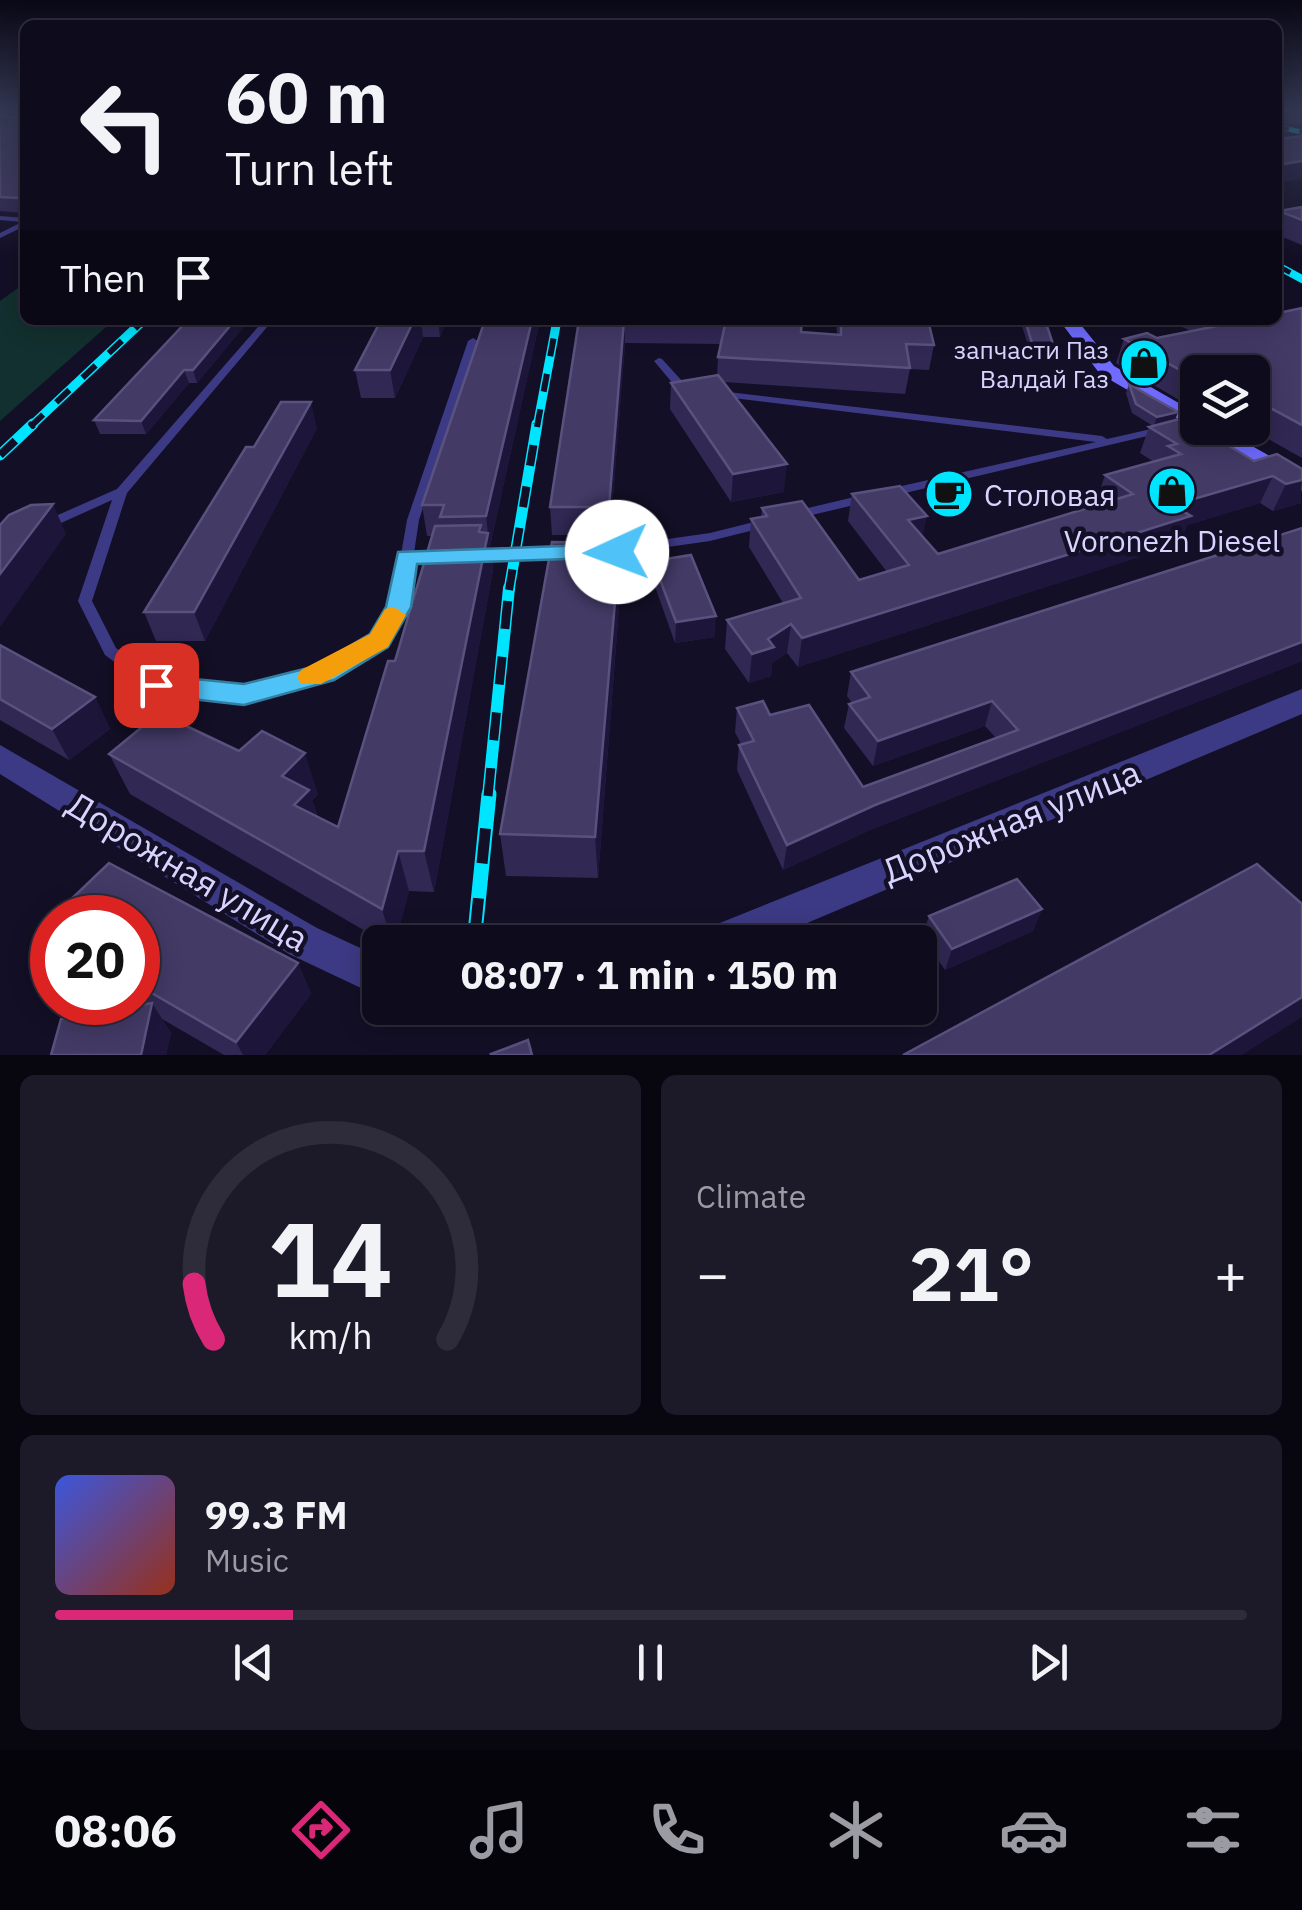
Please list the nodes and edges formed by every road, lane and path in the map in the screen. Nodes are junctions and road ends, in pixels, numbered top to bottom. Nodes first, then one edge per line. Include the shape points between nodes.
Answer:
1 (265, 325) edge
2 (1072, 325) edge
3 (473, 341) edge
4 (659, 361) dead end
5 (1180, 413) edge
6 (1180, 426) edge
7 (1112, 440) junction
8 (1235, 445) edge
9 (1302, 484) edge
10 (121, 492) junction
11 (40, 528) edge
12 (406, 557) junction
13 (1302, 701) edge
14 (0, 758) edge
15 (761, 925) edge
16 (362, 968) edge

1 - 10 lane
2 - 5 street via 1107,370
3 - 12 lane
4 - 7 lane via 679,384 729,396
6 - 7 lane
7 - 12 lane via 710,537 617,552
8 - 9 street
10 - 11 lane
10 - 12 lane via 85,601 110,650 156,685 244,694 325,673 379,641 398,607
13 - 15 street, Дорожная улица
14 - 16 street, Дорожная улица via 303,940

